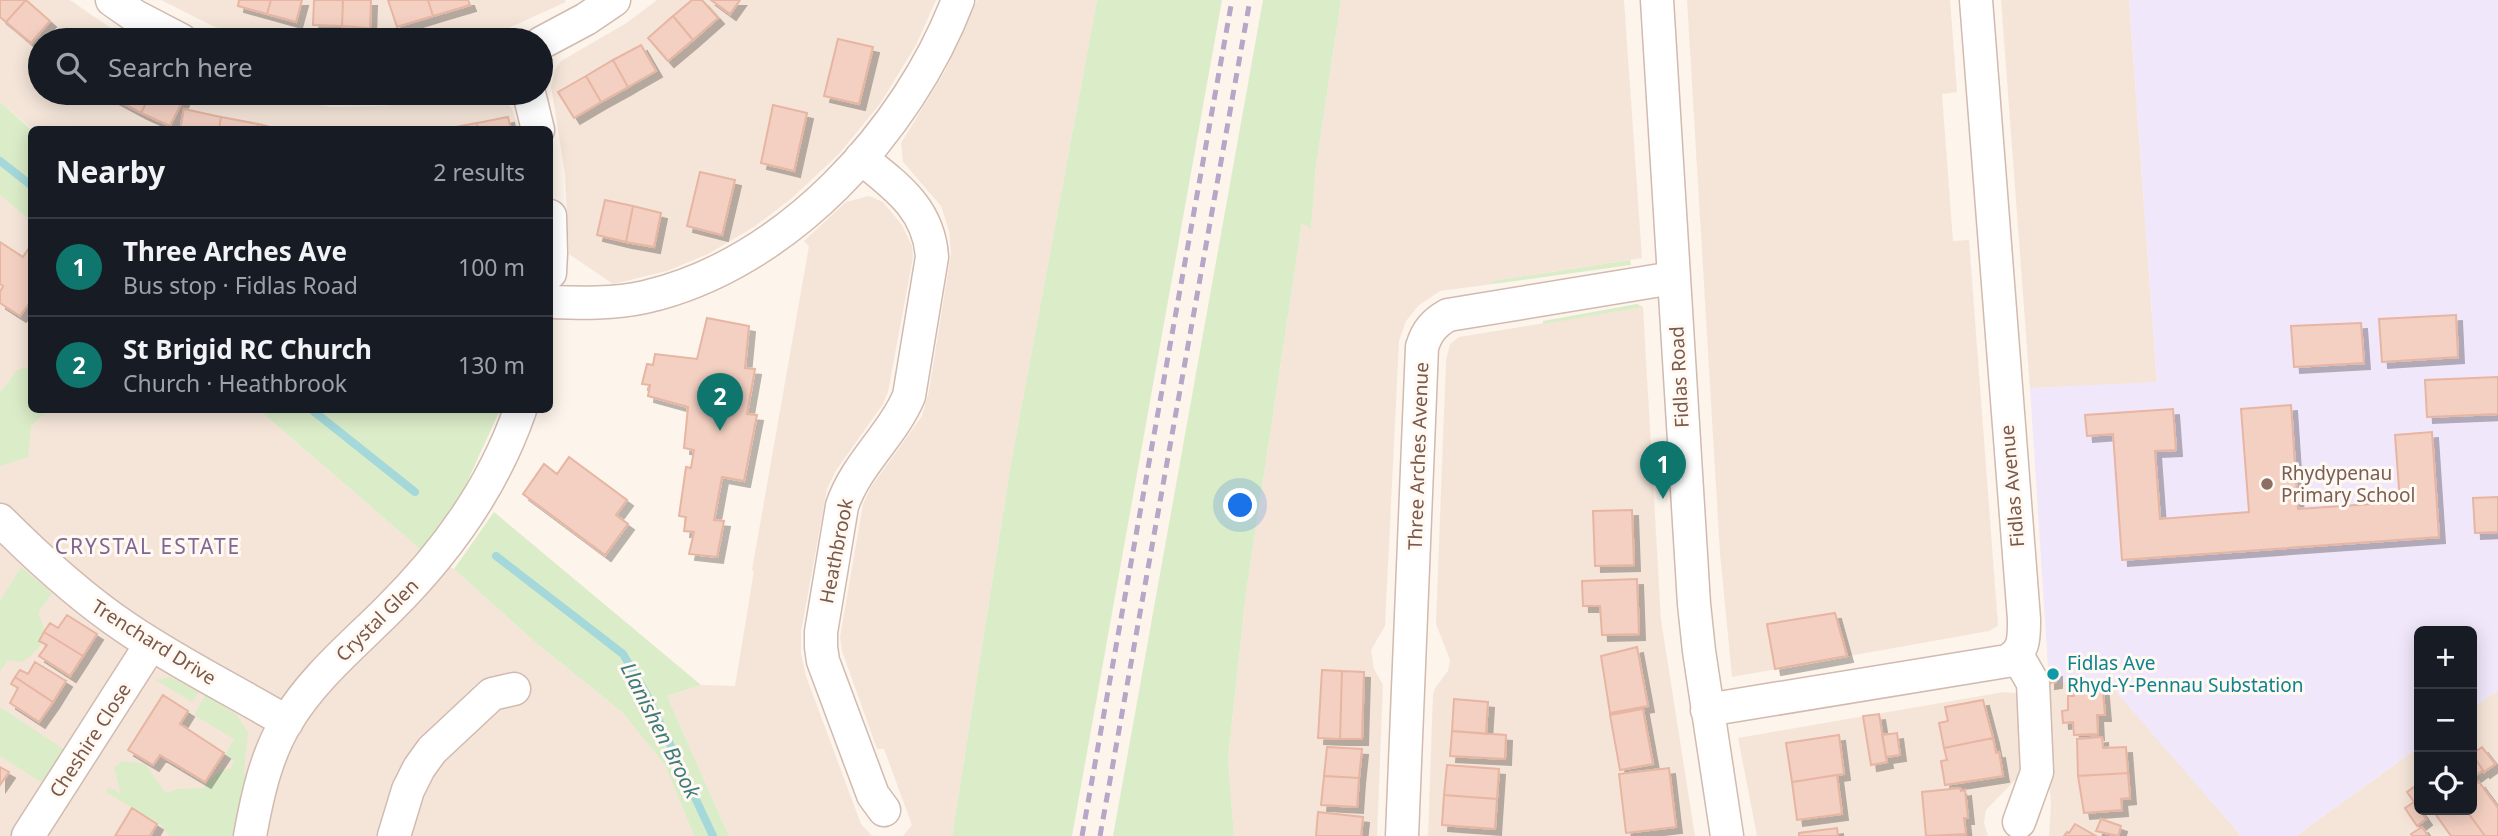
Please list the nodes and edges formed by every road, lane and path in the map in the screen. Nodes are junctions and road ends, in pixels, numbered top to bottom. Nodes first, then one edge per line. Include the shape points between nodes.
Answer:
1 (112, 0) edge
2 (614, 0) edge
3 (958, 0) edge
4 (1657, 0) edge
5 (1976, 0) edge
6 (158, 28) edge
7 (553, 37) edge
8 (532, 105) edge
9 (537, 126) edge
10 (861, 158) junction
11 (1673, 278) junction
12 (553, 302) edge
13 (519, 413) edge
14 (0, 520) edge
15 (151, 644) junction
16 (2017, 655) junction
17 (514, 689) dead end
18 (1707, 710) junction
19 (286, 722) junction
20 (884, 810) dead end
21 (2019, 822) dead end
22 (28, 836) edge
23 (250, 836) edge
24 (394, 836) edge
25 (1402, 836) edge
26 (1727, 836) edge

1 - 6 street
2 - 7 street
3 - 10 street via 920,80
4 - 11 street, Fidlas Road
5 - 16 street, Fidlas Avenue via 2024,618 2023,646
8 - 9 street
10 - 12 street via 777,235 702,278 643,298
10 - 20 street, Heathbrook via 915,206 931,240 932,257 909,396 846,492 821,632 823,661 873,795
11 - 18 street, Fidlas Road via 1690,553
11 - 25 street, Three Arches Avenue via 1448,315 1426,336
13 - 19 street, Crystal Glen via 481,495 449,544 423,576 321,676
14 - 15 street, Trenchard Drive via 82,596
15 - 19 street, Trenchard Drive
15 - 22 street, Cheshire Close
16 - 18 street via 1999,662
16 - 21 street via 2033,683 2037,772
17 - 24 street via 492,694 432,750 408,790
18 - 26 street, Fidlas Road
19 - 23 street, Crystal Glen via 264,775

